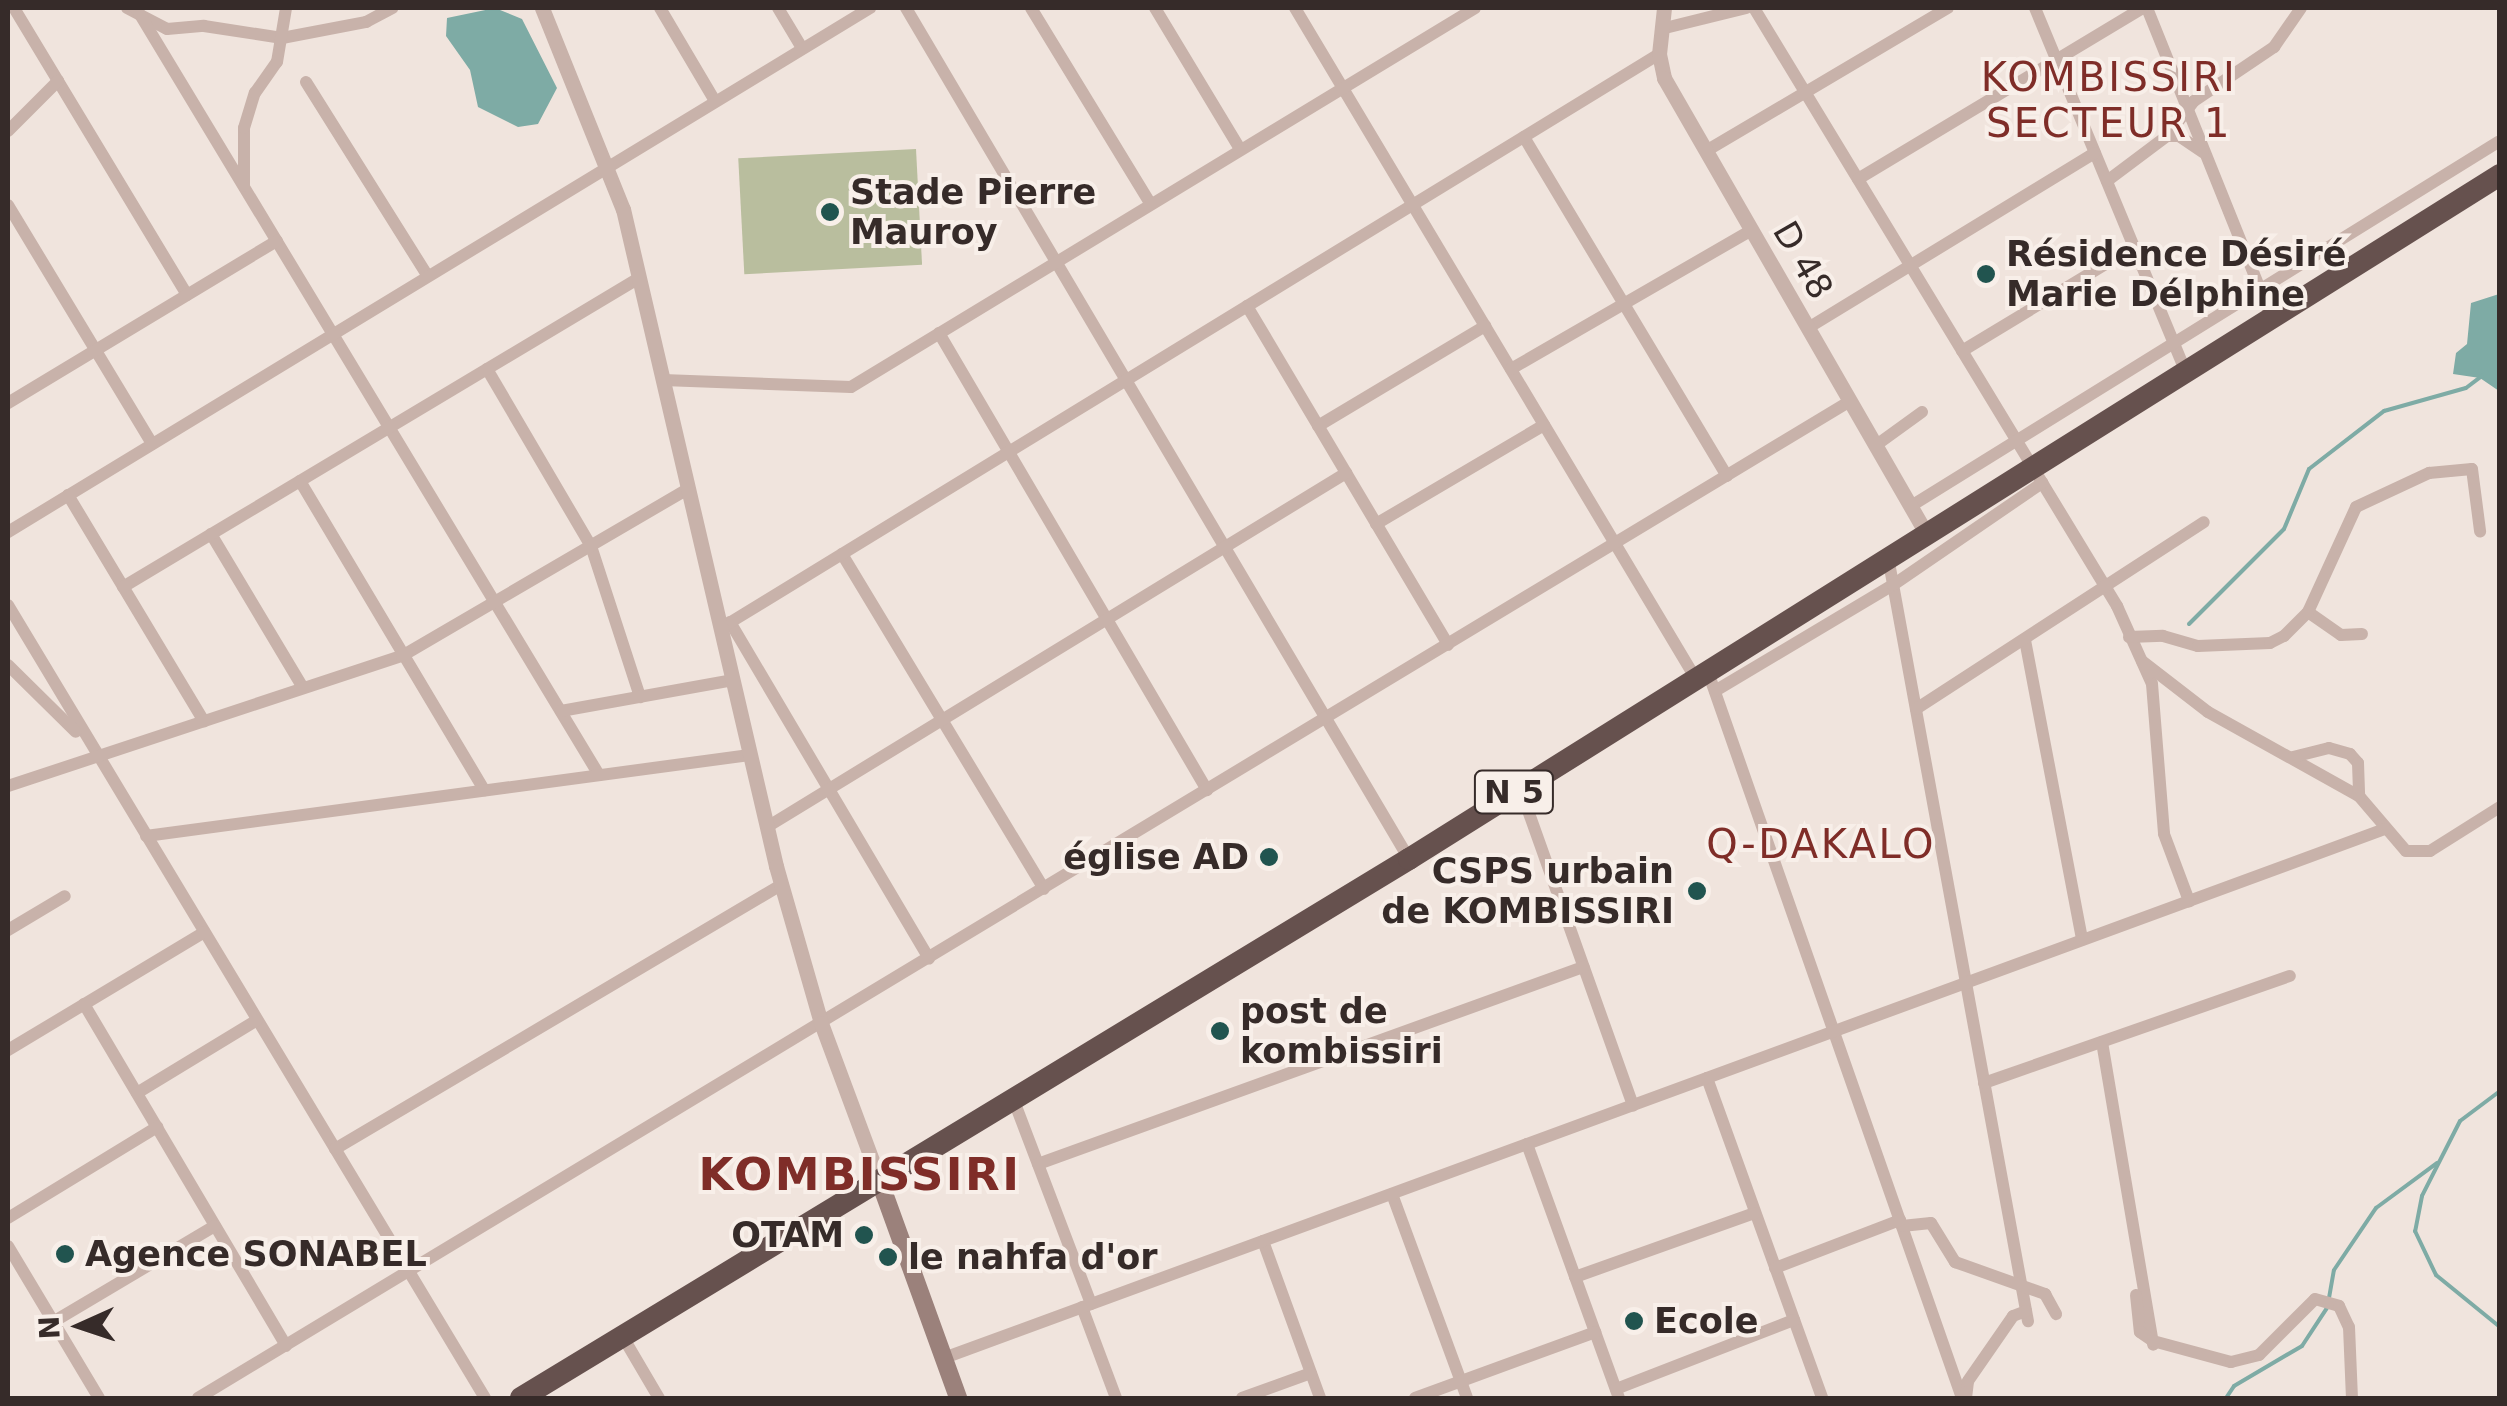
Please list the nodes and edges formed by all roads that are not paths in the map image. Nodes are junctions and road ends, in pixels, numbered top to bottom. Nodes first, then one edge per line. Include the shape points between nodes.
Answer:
1 (14, 8) edge
2 (127, 8) edge
3 (286, 8) edge
4 (392, 8) edge
5 (542, 8) edge
6 (660, 8) edge
7 (778, 8) edge
8 (870, 8) edge
9 (906, 8) edge
10 (1030, 8) edge
11 (1155, 8) edge
12 (1295, 8) edge
13 (1664, 8) edge
14 (1746, 8) edge
15 (1754, 8) edge
16 (1948, 8) edge
17 (2036, 8) edge
18 (2145, 8) edge
19 (2301, 8) edge
20 (1469, 9) edge
21 (139, 12) edge
22 (1661, 30) junction
23 (282, 38) junction
24 (802, 48) junction
25 (1659, 54) junction
26 (2057, 60) junction
27 (58, 81) junction
28 (306, 82) dead end
29 (1343, 87) junction
30 (1806, 92) junction
31 (716, 100) junction
32 (2189, 106) junction
33 (8, 131) edge
34 (2167, 136) junction
35 (1524, 137) junction
36 (2498, 142) edge
37 (1240, 149) junction
38 (1706, 151) junction
39 (2095, 153) junction
40 (2207, 155) junction
41 (606, 166) junction
42 (2500, 174) edge
43 (1858, 179) junction
44 (2107, 182) junction
45 (244, 186) junction
46 (1150, 203) junction
47 (8, 205) edge
48 (1413, 205) junction
49 (1752, 230) junction
50 (277, 241) junction
51 (2134, 247) junction
52 (1055, 260) junction
53 (1910, 266) junction
54 (427, 276) junction
55 (640, 278) junction
56 (2262, 291) junction
57 (187, 295) junction
58 (1624, 304) junction
59 (1247, 306) junction
60 (2272, 316) junction
61 (1485, 326) junction
62 (1808, 328) junction
63 (333, 333) junction
64 (938, 333) junction
65 (2174, 344) junction
66 (96, 350) junction
67 (1962, 351) junction
68 (1510, 368) junction
69 (487, 369) junction
70 (2185, 370) junction
71 (663, 380) junction
72 (1126, 380) junction
73 (9, 400) edge
74 (1850, 401) junction
75 (1922, 412) dead end
76 (1544, 424) junction
77 (1318, 426) junction
78 (390, 427) junction
79 (2017, 441) junction
80 (152, 444) junction
81 (1875, 446) junction
82 (1008, 452) junction
83 (1346, 473) junction
84 (2037, 475) junction
85 (1727, 476) junction
86 (300, 481) junction
87 (688, 489) junction
88 (68, 495) junction
89 (1910, 506) junction
90 (2204, 522) dead end
91 (1376, 524) junction
92 (2480, 531) dead end
93 (8, 532) edge
94 (1926, 533) junction
95 (211, 534) junction
96 (1615, 544) junction
97 (591, 546) junction
98 (1224, 547) junction
99 (842, 554) junction
100 (1888, 558) junction
101 (1893, 585) junction
102 (123, 586) junction
103 (2107, 589) junction
104 (495, 602) junction
105 (8, 605) edge
106 (2308, 612) junction
107 (1107, 619) junction
108 (725, 625) junction
109 (2362, 634) dead end
110 (2129, 637) junction
111 (2025, 640) junction
112 (1448, 644) junction
113 (402, 656) junction
114 (2136, 657) junction
115 (8, 666) edge
116 (733, 680) junction
117 (1706, 681) junction
118 (304, 688) junction
119 (640, 697) junction
120 (1916, 709) junction
121 (561, 712) junction
122 (1326, 718) junction
123 (942, 720) junction
124 (204, 721) junction
125 (750, 755) junction
126 (98, 756) junction
127 (2294, 757) junction
128 (599, 775) junction
129 (8, 786) edge
130 (1520, 788) junction
131 (829, 789) junction
132 (484, 790) junction
133 (1208, 790) junction
134 (2359, 796) junction
135 (2500, 807) edge
136 (767, 826) junction
137 (2385, 828) junction
138 (146, 836) junction
139 (1409, 860) junction
140 (781, 885) junction
141 (1044, 888) junction
142 (64, 896) dead end
143 (2189, 901) junction
144 (8, 930) edge
145 (204, 932) junction
146 (2082, 940) junction
147 (929, 958) junction
148 (1584, 967) junction
149 (2290, 976) dead end
150 (1966, 983) junction
151 (84, 1004) junction
152 (257, 1020) junction
153 (821, 1023) junction
154 (1834, 1031) junction
155 (2102, 1042) junction
156 (8, 1050) edge
157 (1706, 1078) junction
158 (1984, 1082) junction
159 (137, 1094) junction
160 (1014, 1101) junction
161 (1632, 1105) junction
162 (157, 1127) junction
163 (1526, 1144) junction
164 (335, 1148) junction
165 (1038, 1164) junction
166 (880, 1182) junction
167 (1392, 1194) junction
168 (1755, 1212) junction
169 (8, 1218) edge
170 (1901, 1223) junction
171 (215, 1226) junction
172 (1263, 1241) junction
173 (8, 1246) edge
174 (1775, 1268) junction
175 (23, 1272) junction
176 (409, 1272) junction
177 (1575, 1277) junction
178 (8, 1282) edge
179 (2022, 1287) junction
180 (2136, 1295) dead end
181 (1087, 1306) junction
182 (2056, 1314) dead end
183 (1794, 1320) junction
184 (54, 1322) junction
185 (1595, 1332) junction
186 (623, 1337) junction
187 (2153, 1344) junction
188 (286, 1346) junction
189 (944, 1358) junction
190 (1311, 1372) junction
191 (1461, 1382) junction
192 (1617, 1394) edge
193 (100, 1398) edge
194 (198, 1398) edge
195 (485, 1398) edge
196 (521, 1398) edge
197 (659, 1398) edge
198 (958, 1398) edge
199 (1116, 1398) edge
200 (1242, 1398) edge
201 (1320, 1398) edge
202 (1414, 1398) edge
203 (1467, 1398) edge
204 (1822, 1398) edge
205 (1964, 1398) edge
206 (2352, 1398) edge

1 - 27 street
2 - 21 street
3 - 23 street
4 - 23 street via 366,22
5 - 41 street
6 - 31 street
7 - 24 street
8 - 24 street
9 - 52 street
10 - 46 street
11 - 37 street
12 - 29 street
13 - 22 street, D 48
14 - 22 street
15 - 30 street
16 - 30 street
17 - 26 street
18 - 26 street
18 - 32 street
19 - 32 street via 2274,47
20 - 29 street
21 - 23 street via 167,29 204,26
21 - 45 street
22 - 25 street, D 48
23 - 45 street via 244,128
24 - 31 street
25 - 35 street
25 - 38 street, D 48 via 1664,78
26 - 39 street
26 - 43 street
27 - 33 street
27 - 57 street
28 - 54 street
29 - 37 street
29 - 48 street
30 - 38 street
30 - 43 street
31 - 41 street
32 - 34 street
32 - 40 street
34 - 40 street via 2180,136
34 - 44 street
35 - 48 street
35 - 58 street
36 - 56 street
37 - 46 street
38 - 49 street, D 48
39 - 44 street
39 - 53 street
40 - 56 street
41 - 54 street
41 - 55 street
42 - 60 highway, N 5
43 - 53 street
44 - 51 street
45 - 50 street
46 - 52 street
47 - 66 street
48 - 59 street
48 - 61 street
49 - 58 street
49 - 62 street, D 48
50 - 57 street
50 - 63 street
51 - 65 street
51 - 67 street
52 - 64 street
52 - 72 street
53 - 62 street
53 - 67 street
54 - 63 street
55 - 69 street
55 - 71 street
56 - 60 street
56 - 65 street
57 - 66 street
58 - 68 street
58 - 85 street
59 - 72 street
59 - 77 street
60 - 70 highway, N 5
61 - 68 street
61 - 77 street
62 - 74 street, D 48
63 - 78 street
63 - 80 street
64 - 71 street via 851,388
64 - 82 street
65 - 70 street
65 - 79 street
66 - 73 street
66 - 80 street
67 - 79 street
68 - 76 street
69 - 78 street
69 - 97 street
70 - 84 highway, N 5
71 - 87 street
72 - 82 street
72 - 98 street
74 - 81 street, D 48
74 - 85 street
75 - 81 street
76 - 91 street
76 - 96 street
77 - 83 street
78 - 86 street
78 - 104 street
79 - 84 street
79 - 89 street
80 - 88 street
81 - 89 street, D 48
82 - 99 street
82 - 107 street
83 - 91 street
83 - 98 street
84 - 94 highway, N 5
84 - 101 street
84 - 103 street
85 - 96 street
86 - 95 street
86 - 113 street
87 - 97 street
87 - 108 street
88 - 93 street
88 - 102 street
89 - 94 street, D 48
90 - 103 street
91 - 112 street
92 - 106 street via 2467,464 2377,494 2346,519
94 - 100 highway, N 5
95 - 102 street
95 - 118 street
96 - 112 street
96 - 117 street
97 - 104 street
97 - 119 street
98 - 107 street
98 - 122 street
99 - 108 street
99 - 123 street
100 - 101 street
100 - 117 highway, N 5
101 - 117 street
101 - 120 street
102 - 124 street
103 - 110 street
103 - 111 street
104 - 113 street
104 - 121 street
105 - 126 street
106 - 109 street via 2341,635
106 - 110 street via 2270,644 2198,646 2163,636
107 - 123 street
107 - 133 street
108 - 116 street
108 - 131 street
110 - 114 street
111 - 120 street
111 - 146 street
112 - 122 street
113 - 118 street
113 - 132 street
114 - 127 street via 2208,712
114 - 143 street via 2156,702 2164,834
115 - 126 street
116 - 119 street
116 - 125 street
117 - 130 highway, N 5
117 - 154 street
118 - 124 street
119 - 121 street
120 - 150 street
121 - 128 street
122 - 133 street
122 - 139 street
123 - 131 street
123 - 141 street
124 - 126 street
125 - 128 street
125 - 136 street
126 - 129 street
126 - 138 street
127 - 134 street
127 - 134 street via 2328,748 2350,754 2358,763
128 - 132 street
130 - 139 highway, N 5
130 - 148 street
131 - 136 street
131 - 147 street
132 - 138 street
133 - 141 street
134 - 137 street
135 - 137 street via 2430,850 2406,852
136 - 140 street
137 - 143 street
138 - 145 street
139 - 160 highway, N 5
140 - 153 street
140 - 164 street
141 - 147 street
142 - 144 street
143 - 146 street
145 - 151 street
145 - 152 street
146 - 150 street
147 - 153 street
148 - 161 street
148 - 165 street
149 - 155 street
150 - 154 street
150 - 158 street
151 - 156 street
151 - 159 street
152 - 159 street
152 - 164 street
153 - 166 street
153 - 176 street
154 - 157 street
154 - 170 street
155 - 158 street
155 - 187 street
157 - 161 street
157 - 168 street
158 - 179 street
159 - 162 street
160 - 165 street
160 - 166 highway, N 5
161 - 163 street
162 - 169 street
162 - 171 street
163 - 167 street
163 - 177 street
164 - 176 street
165 - 181 street
166 - 186 highway, N 5
166 - 189 main road
167 - 172 street
167 - 191 street
168 - 174 street
168 - 177 street
170 - 174 street
170 - 179 street via 1931,1222 1956,1262
170 - 205 street
171 - 184 street
171 - 188 street
172 - 181 street
172 - 190 street
173 - 175 street
174 - 183 street
175 - 178 street
175 - 184 street
176 - 188 street
176 - 195 street
177 - 185 street
179 - 182 street via 2045,1294
179 - 205 street via 2027,1316 2013,1316 1968,1381
180 - 187 street via 2140,1332
181 - 189 street
181 - 199 street
183 - 192 street
183 - 204 street
184 - 193 street
185 - 191 street
185 - 192 street
186 - 196 highway, N 5
186 - 197 street
187 - 206 street via 2231,1362 2258,1354 2315,1299 2328,1302 2340,1306 2349,1327
188 - 194 street
189 - 198 main road
190 - 200 street
190 - 201 street
191 - 202 street
191 - 203 street

